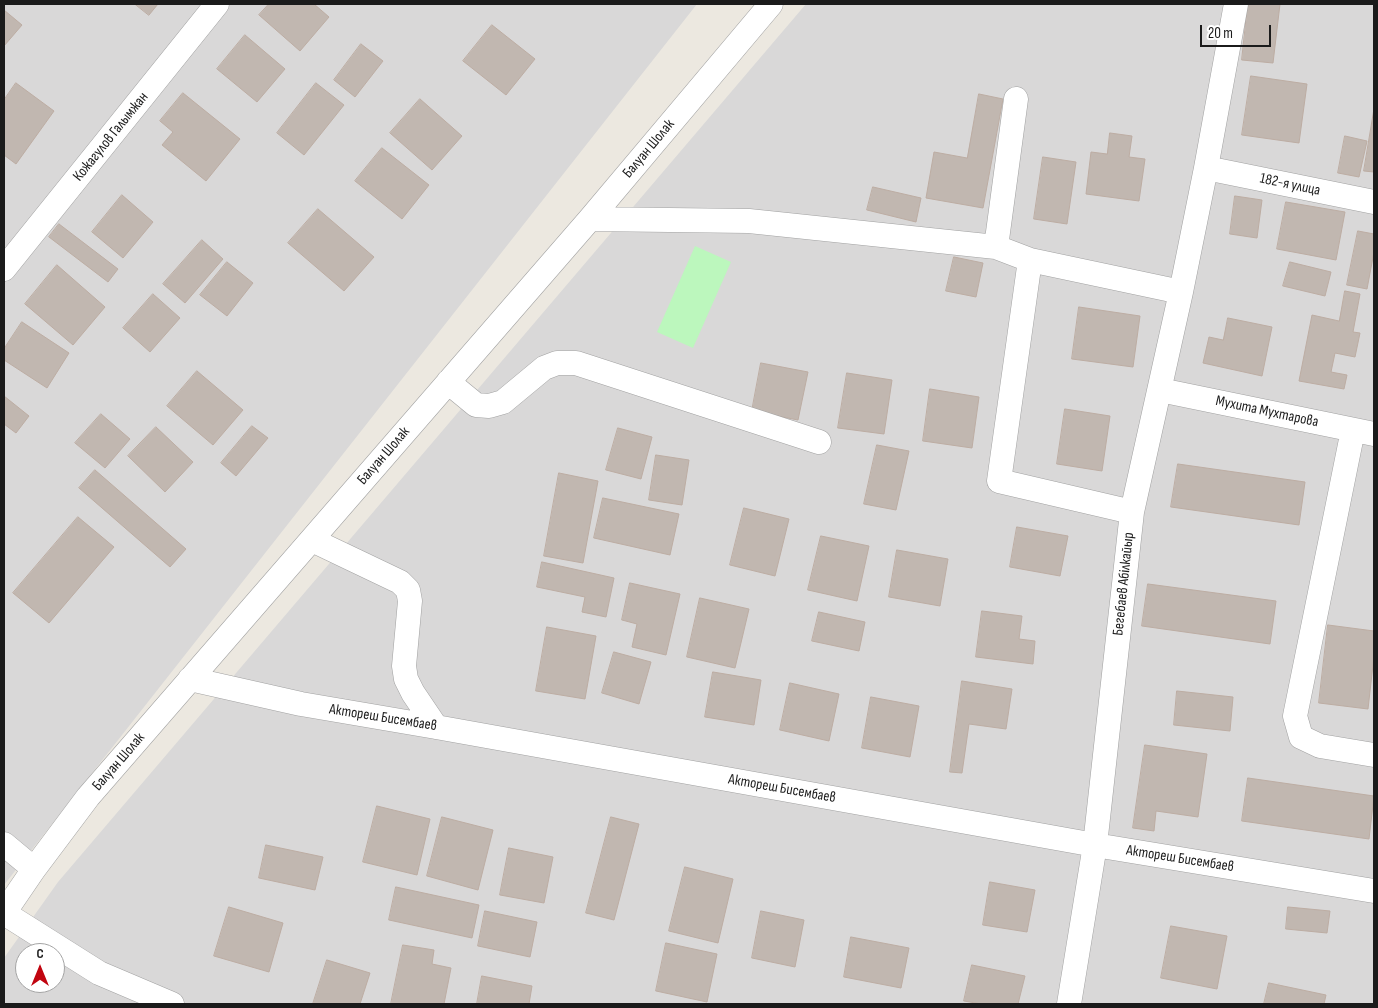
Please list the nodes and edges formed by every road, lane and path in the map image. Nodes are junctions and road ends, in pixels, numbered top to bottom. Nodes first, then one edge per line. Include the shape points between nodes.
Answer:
1 (217, 4) edge
2 (771, 4) edge
3 (1236, 4) edge
4 (1016, 99) dead end
5 (1206, 168) junction
6 (1374, 202) edge
7 (590, 219) junction
8 (996, 247) junction
9 (1030, 260) junction
10 (4, 269) edge
11 (1181, 292) junction
12 (448, 382) junction
13 (1160, 390) junction
14 (1363, 432) edge
15 (819, 442) dead end
16 (1132, 512) junction
17 (312, 540) junction
18 (190, 680) junction
19 (436, 727) junction
20 (1374, 755) edge
21 (4, 844) edge
22 (1095, 845) junction
23 (34, 869) junction
24 (1374, 890) edge
25 (4, 913) edge
26 (172, 1004) edge
27 (1069, 1004) edge

1 - 10 street, Кожагулов Галымжан
2 - 7 street, Балуан Шолак
3 - 5 street, Бегебаев Абілкайыр
4 - 8 street
5 - 6 street, 182-я улица
5 - 11 street, Бегебаев Абілкайыр
7 - 8 street via 749,221
7 - 12 street, Балуан Шолак
8 - 9 street
9 - 11 street
9 - 16 street via 999,481
11 - 13 street, Бегебаев Абілкайыр
12 - 15 street via 476,405 489,406 503,402 544,368 557,363 576,363
12 - 17 street, Балуан Шолак
13 - 14 street, Мухита Мухтарова
13 - 16 street, Бегебаев Абілкайыр
14 - 20 street via 1295,716 1301,736 1320,746
16 - 22 street, Бегебаев Абілкайыр
17 - 18 street, Балуан Шолак
17 - 19 street via 400,582 408,590 406,679
18 - 19 street, Актореш Бисембаев via 302,704
18 - 23 street, Балуан Шолак via 88,797
19 - 22 street, Актореш Бисембаев
21 - 23 street
22 - 24 street, Актореш Бисембаев
22 - 27 street, Бегебаев Абілкайыр
23 - 25 street, Балуан Шолак
25 - 26 street via 99,973

